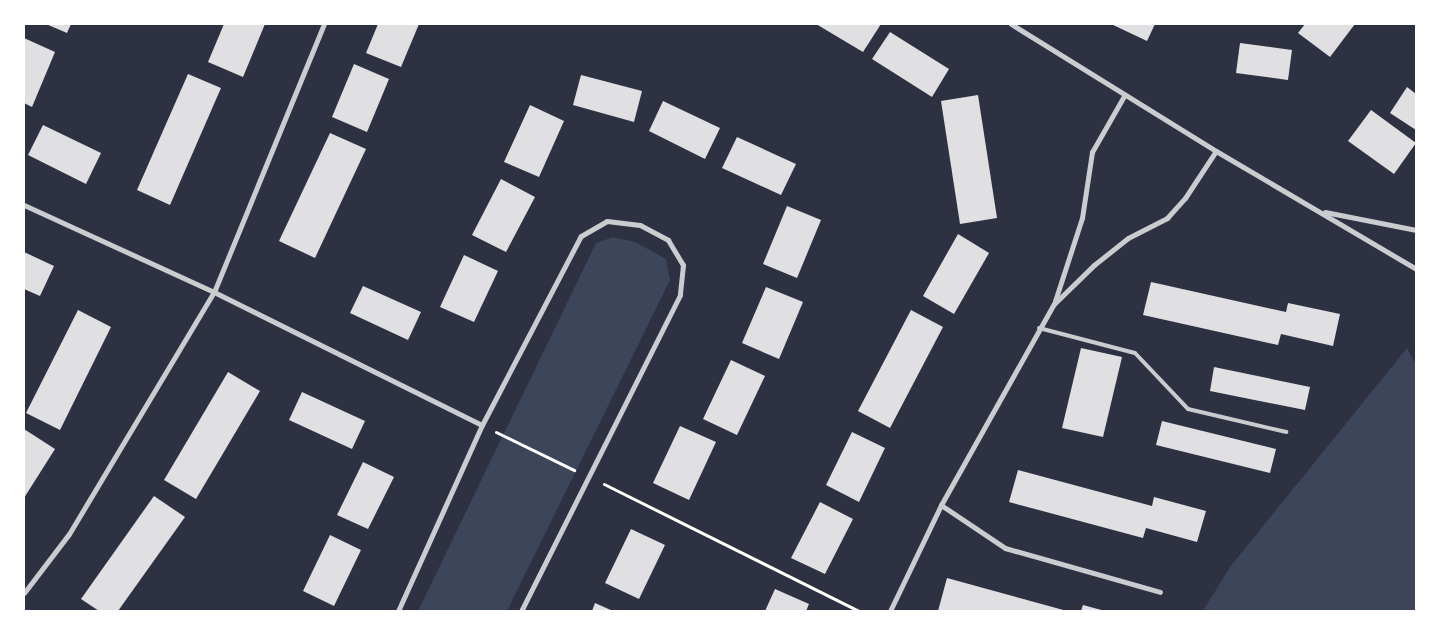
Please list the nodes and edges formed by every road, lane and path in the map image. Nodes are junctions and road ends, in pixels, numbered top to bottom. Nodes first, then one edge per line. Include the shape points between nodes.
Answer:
1 (324, 24) edge
2 (1011, 24) edge
3 (1124, 96) junction
4 (1216, 151) junction
5 (24, 205) edge
6 (1320, 212) junction
7 (1416, 230) edge
8 (1416, 269) edge
9 (214, 292) junction
10 (1054, 304) junction
11 (1039, 328) junction
12 (482, 425) junction
13 (1286, 432) dead end
14 (591, 478) junction
15 (941, 505) junction
16 (1160, 592) dead end
17 (24, 593) edge
18 (398, 611) edge
19 (521, 611) edge
20 (859, 611) edge
21 (890, 611) edge

1 - 9 street
2 - 3 street
3 - 4 street
3 - 10 street via 1092,152 1082,218
4 - 6 street
4 - 10 street via 1185,198 1167,218 1128,238
5 - 9 street
6 - 7 street
6 - 8 street
9 - 12 street
9 - 17 street via 69,534
10 - 11 street
11 - 13 lane via 1135,353 1188,409
11 - 15 street
12 - 14 path
12 - 14 street via 580,236 607,221 640,225 668,240 683,264 680,295
12 - 18 street
14 - 19 street
14 - 20 path
15 - 16 street via 1005,548
15 - 21 street

